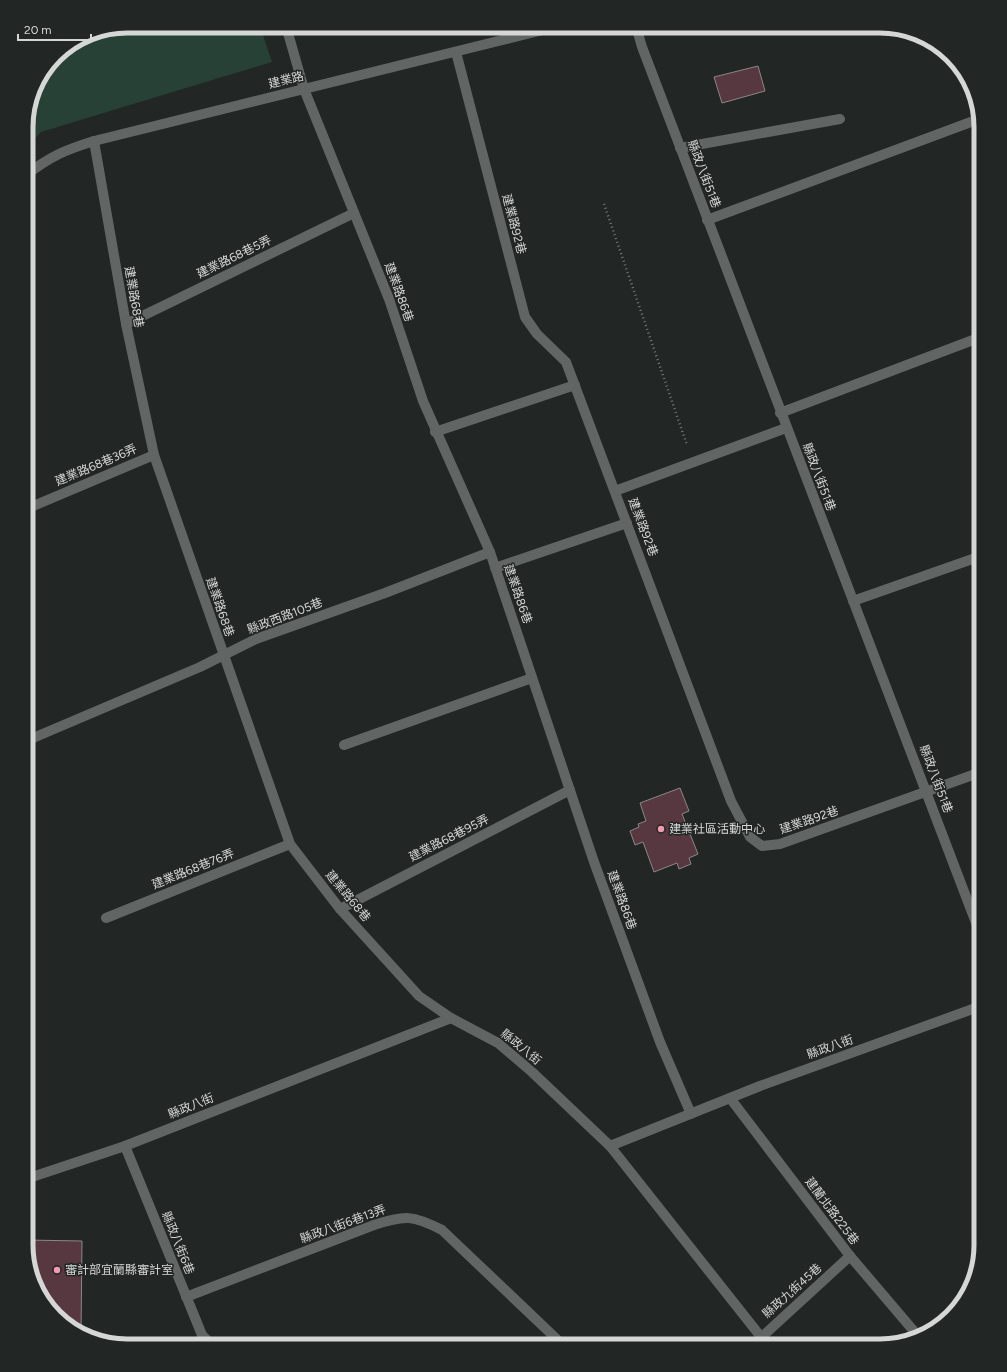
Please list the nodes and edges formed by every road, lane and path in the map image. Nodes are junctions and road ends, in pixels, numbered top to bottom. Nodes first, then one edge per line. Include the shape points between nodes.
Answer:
1 (288, 33) edge
2 (531, 33) edge
3 (638, 33) edge
4 (456, 52) junction
5 (304, 88) junction
6 (840, 119) dead end
7 (974, 121) edge
8 (94, 141) junction
9 (680, 148) junction
10 (33, 170) edge
11 (604, 204) dead end
12 (354, 213) junction
13 (707, 220) junction
14 (126, 324) junction
15 (974, 340) edge
16 (575, 385) junction
17 (780, 413) junction
18 (786, 428) junction
19 (435, 432) junction
20 (154, 455) junction
21 (693, 462) junction
22 (615, 491) junction
23 (33, 505) edge
24 (627, 524) junction
25 (490, 552) junction
26 (974, 558) edge
27 (495, 568) junction
28 (853, 601) junction
29 (224, 656) junction
30 (532, 678) junction
31 (33, 738) edge
32 (344, 745) dead end
33 (974, 775) edge
34 (570, 790) junction
35 (927, 792) junction
36 (290, 844) junction
37 (340, 909) junction
38 (974, 917) edge
39 (106, 918) dead end
40 (974, 1009) edge
41 (450, 1018) junction
42 (730, 1098) junction
43 (691, 1114) junction
44 (125, 1146) junction
45 (610, 1146) junction
46 (33, 1177) edge
47 (850, 1256) junction
48 (186, 1297) junction
49 (915, 1332) edge
50 (762, 1337) joint
51 (205, 1339) edge
52 (557, 1339) edge

1 - 5 street, 建業路86巷
2 - 4 street, 建業路
3 - 9 street, 縣政八街51巷
4 - 5 street, 建業路
4 - 16 street, 建業路92巷 via 525,316 537,334 566,362
5 - 8 street, 建業路
5 - 12 street, 建業路86巷
6 - 9 street
7 - 13 street
8 - 10 street, 建業路 via 64,150
8 - 14 street, 建業路68巷
9 - 13 street, 縣政八街51巷
11 - 21 path
12 - 14 street, 建業路68巷5弄
12 - 19 street, 建業路86巷 via 389,299
13 - 17 street, 縣政八街51巷
14 - 20 street, 建業路68巷
15 - 17 street
16 - 19 street
16 - 22 street, 建業路92巷
17 - 18 street, 縣政八街51巷
18 - 21 street
18 - 28 street, 縣政八街51巷
19 - 25 street, 建業路86巷
20 - 23 street, 建業路68巷36弄
20 - 29 street, 建業路68巷
21 - 22 street
22 - 24 street, 建業路92巷
24 - 27 street
24 - 35 street, 建業路92巷 via 731,800 750,837 762,846 780,844
25 - 27 street, 建業路86巷
25 - 29 street, 縣政西路105巷 via 256,640
26 - 28 street
27 - 30 street, 建業路86巷
28 - 35 street, 縣政八街51巷
29 - 31 street, 縣政西路105巷
29 - 36 street, 建業路68巷
30 - 32 street
30 - 34 street, 建業路86巷
33 - 35 street, 建業路92巷
34 - 37 street, 建業路68巷95弄
34 - 43 street, 建業路86巷 via 657,1035
35 - 38 street, 縣政八街51巷
36 - 37 street, 建業路68巷
36 - 39 street, 建業路68巷76弄
37 - 41 street, 建業路68巷 via 419,996
40 - 42 street, 縣政八街
41 - 44 street, 縣政八街
41 - 45 street, 縣政八街 via 498,1043
42 - 43 street, 縣政八街
42 - 47 street, 建蘭北路225巷
43 - 45 street, 縣政八街
44 - 46 street, 縣政八街
44 - 48 street, 縣政八街6巷
45 - 50 street
47 - 49 street, 建蘭北路225巷
47 - 50 street, 縣政九街45巷
48 - 51 street, 縣政八街6巷
48 - 52 street, 縣政八街6巷13弄 via 374,1225 396,1218 420,1219 442,1230

